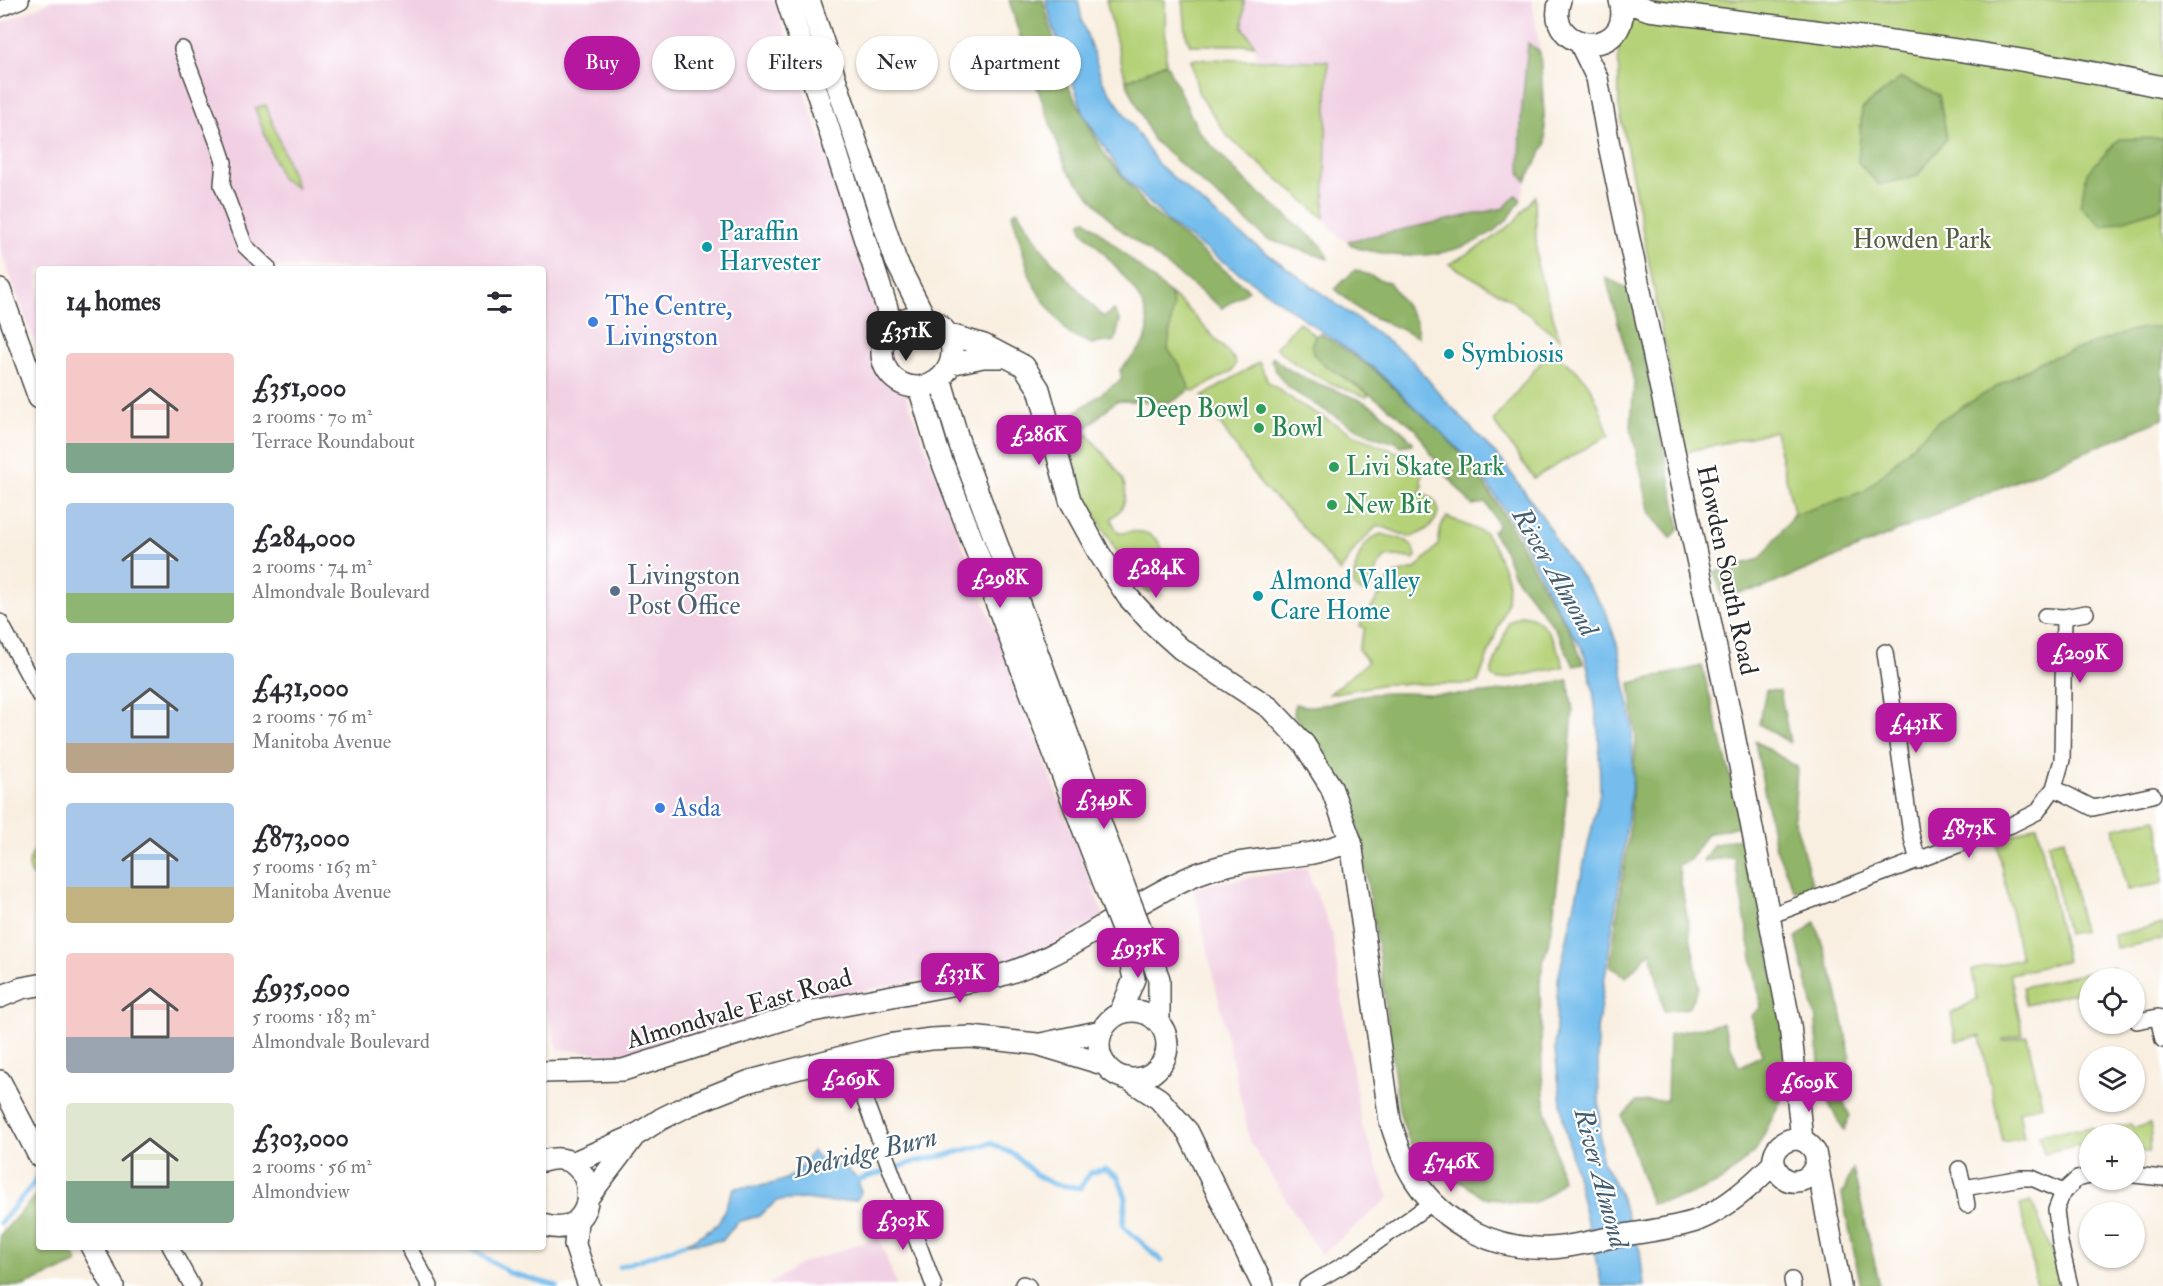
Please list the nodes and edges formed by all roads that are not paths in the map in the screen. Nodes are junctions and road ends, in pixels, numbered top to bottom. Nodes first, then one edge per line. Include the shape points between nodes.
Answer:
1 (21, 0) edge
2 (787, 0) edge
3 (809, 0) edge
4 (1560, 0) edge
5 (1621, 7) edge
6 (0, 8) edge
7 (1606, 40) junction
8 (1580, 43) junction
9 (182, 49) dead end
10 (1597, 78) junction
11 (2163, 87) edge
12 (266, 266) edge
13 (0, 290) edge
14 (925, 318) junction
15 (890, 329) junction
16 (947, 334) junction
17 (1008, 357) junction
18 (945, 371) junction
19 (919, 387) junction
20 (36, 390) edge
21 (2086, 613) dead end
22 (2045, 616) dead end
23 (2064, 617) junction
24 (0, 622) edge
25 (1885, 652) dead end
26 (36, 689) edge
27 (1068, 766) junction
28 (2054, 788) junction
29 (2153, 795) dead end
30 (1351, 842) junction
31 (1918, 861) junction
32 (1769, 916) junction
33 (1134, 935) junction
34 (36, 986) edge
35 (0, 997) edge
36 (1120, 1013) junction
37 (2161, 1016) edge
38 (2145, 1019) edge
39 (1159, 1022) junction
40 (1102, 1031) junction
41 (2163, 1040) edge
42 (1037, 1044) junction
43 (848, 1055) junction
44 (1106, 1065) junction
45 (546, 1072) edge
46 (1127, 1078) junction
47 (0, 1081) edge
48 (636, 1135) junction
49 (1793, 1141) junction
50 (35, 1148) edge
51 (546, 1159) edge
52 (572, 1163) junction
53 (1816, 1163) junction
54 (1959, 1169) dead end
55 (1786, 1174) junction
56 (2145, 1176) edge
57 (2163, 1178) edge
58 (2079, 1179) edge
59 (1964, 1188) junction
60 (2063, 1192) junction
61 (589, 1196) junction
62 (1433, 1202) junction
63 (1967, 1205) dead end
64 (1827, 1218) junction
65 (577, 1221) junction
66 (546, 1226) edge
67 (93, 1250) edge
68 (172, 1250) edge
69 (410, 1250) edge
70 (113, 1286) edge
71 (192, 1286) edge
72 (430, 1286) edge
73 (589, 1286) edge
74 (934, 1286) edge
75 (1263, 1286) edge
76 (1307, 1286) edge
77 (1840, 1286) edge
78 (2070, 1286) edge

1 - 6 street
2 - 15 street via 887,308
3 - 14 street via 896,261
4 - 8 street, Howden South Road via 1558,12 1563,30
5 - 7 street, Howden South Road via 1618,28
5 - 11 street via 1959,50
7 - 8 street
7 - 10 street, Howden South Road
8 - 10 street, Howden South Road
9 - 12 street via 224,162 222,185 245,246
10 - 32 street, Howden South Road
13 - 20 street
14 - 15 street via 912,317
14 - 16 street
15 - 19 street via 882,346 885,365 898,381
16 - 17 street
16 - 18 street via 952,354
17 - 18 street via 982,357
17 - 30 street via 1023,366 1040,389 1070,500 1128,597 1181,649 1270,708 1304,744 1331,787
18 - 19 street via 933,383
18 - 27 street via 959,442
19 - 27 street via 938,451
21 - 23 street
22 - 23 street
23 - 28 street via 2062,760
24 - 26 street
25 - 31 street
27 - 33 street, bridge
28 - 29 street via 2093,808 2120,795
28 - 31 street via 2037,812
30 - 45 street, Almondvale East Road via 1308,854 1223,865 1191,876 1061,952 1024,969 807,1012 623,1070
30 - 62 street via 1390,1122 1414,1180
31 - 32 street
32 - 49 street, Howden South Road via 1796,1075
33 - 36 street via 1134,980
33 - 39 street via 1159,979
34 - 35 street
36 - 39 street via 1146,1013
36 - 40 street
37 - 38 street
37 - 41 street
39 - 46 street via 1167,1043 1162,1063 1147,1076
40 - 42 street
40 - 44 street via 1099,1047
42 - 43 street via 971,1037 931,1039
42 - 44 street
43 - 48 street via 750,1081 687,1106
43 - 74 street
44 - 46 street
46 - 75 street via 1160,1100 1188,1132
47 - 50 street
48 - 52 street
48 - 61 street
49 - 53 street via 1812,1148
49 - 55 street via 1774,1155
51 - 52 street
52 - 61 street via 585,1177
53 - 55 street via 1810,1175
53 - 64 street
54 - 59 street
55 - 62 street via 1685,1224 1551,1248 1517,1247 1474,1233
55 - 64 street
56 - 57 street
58 - 60 street
59 - 60 street via 2032,1178
59 - 63 street
60 - 78 street via 2056,1210
61 - 65 street
62 - 76 street via 1352,1260
64 - 77 street
65 - 66 street via 555,1229
65 - 73 street via 575,1245
67 - 70 street
68 - 71 street
69 - 72 street

